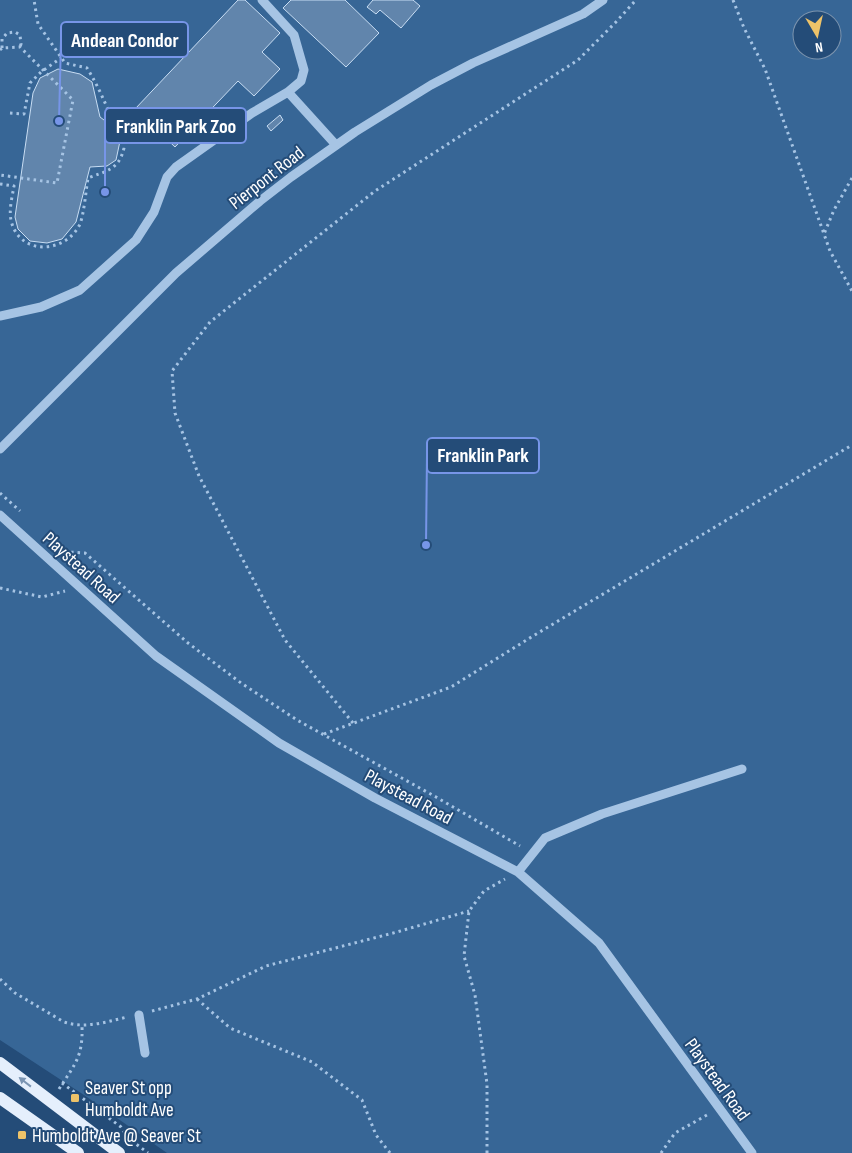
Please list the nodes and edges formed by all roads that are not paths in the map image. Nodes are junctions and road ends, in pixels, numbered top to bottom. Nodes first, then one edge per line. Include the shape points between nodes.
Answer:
1 (262, 0) edge
2 (603, 0) edge
3 (288, 92) junction
4 (336, 145) junction
5 (0, 316) edge
6 (0, 449) edge
7 (0, 515) edge
8 (742, 769) dead end
9 (518, 872) junction
10 (139, 1015) road end
11 (145, 1053) dead end
12 (0, 1063) edge
13 (0, 1098) edge
14 (78, 1153) edge
15 (119, 1153) edge
16 (752, 1153) edge

1 - 3 lane via 294,35 300,53 304,70 301,82
2 - 4 lane, Pierpont Road via 583,14 431,85
3 - 4 lane
3 - 5 lane via 252,113 176,167 167,177 154,212 136,240 80,290 41,307
4 - 6 lane, Pierpont Road via 268,195 187,263
7 - 9 lane, Playstead Road via 156,656 279,743 375,798
8 - 9 lane via 602,814 545,838
9 - 16 lane, Playstead Road via 599,943
10 - 11 lane
15 -> 12 main road
13 - 14 main road

